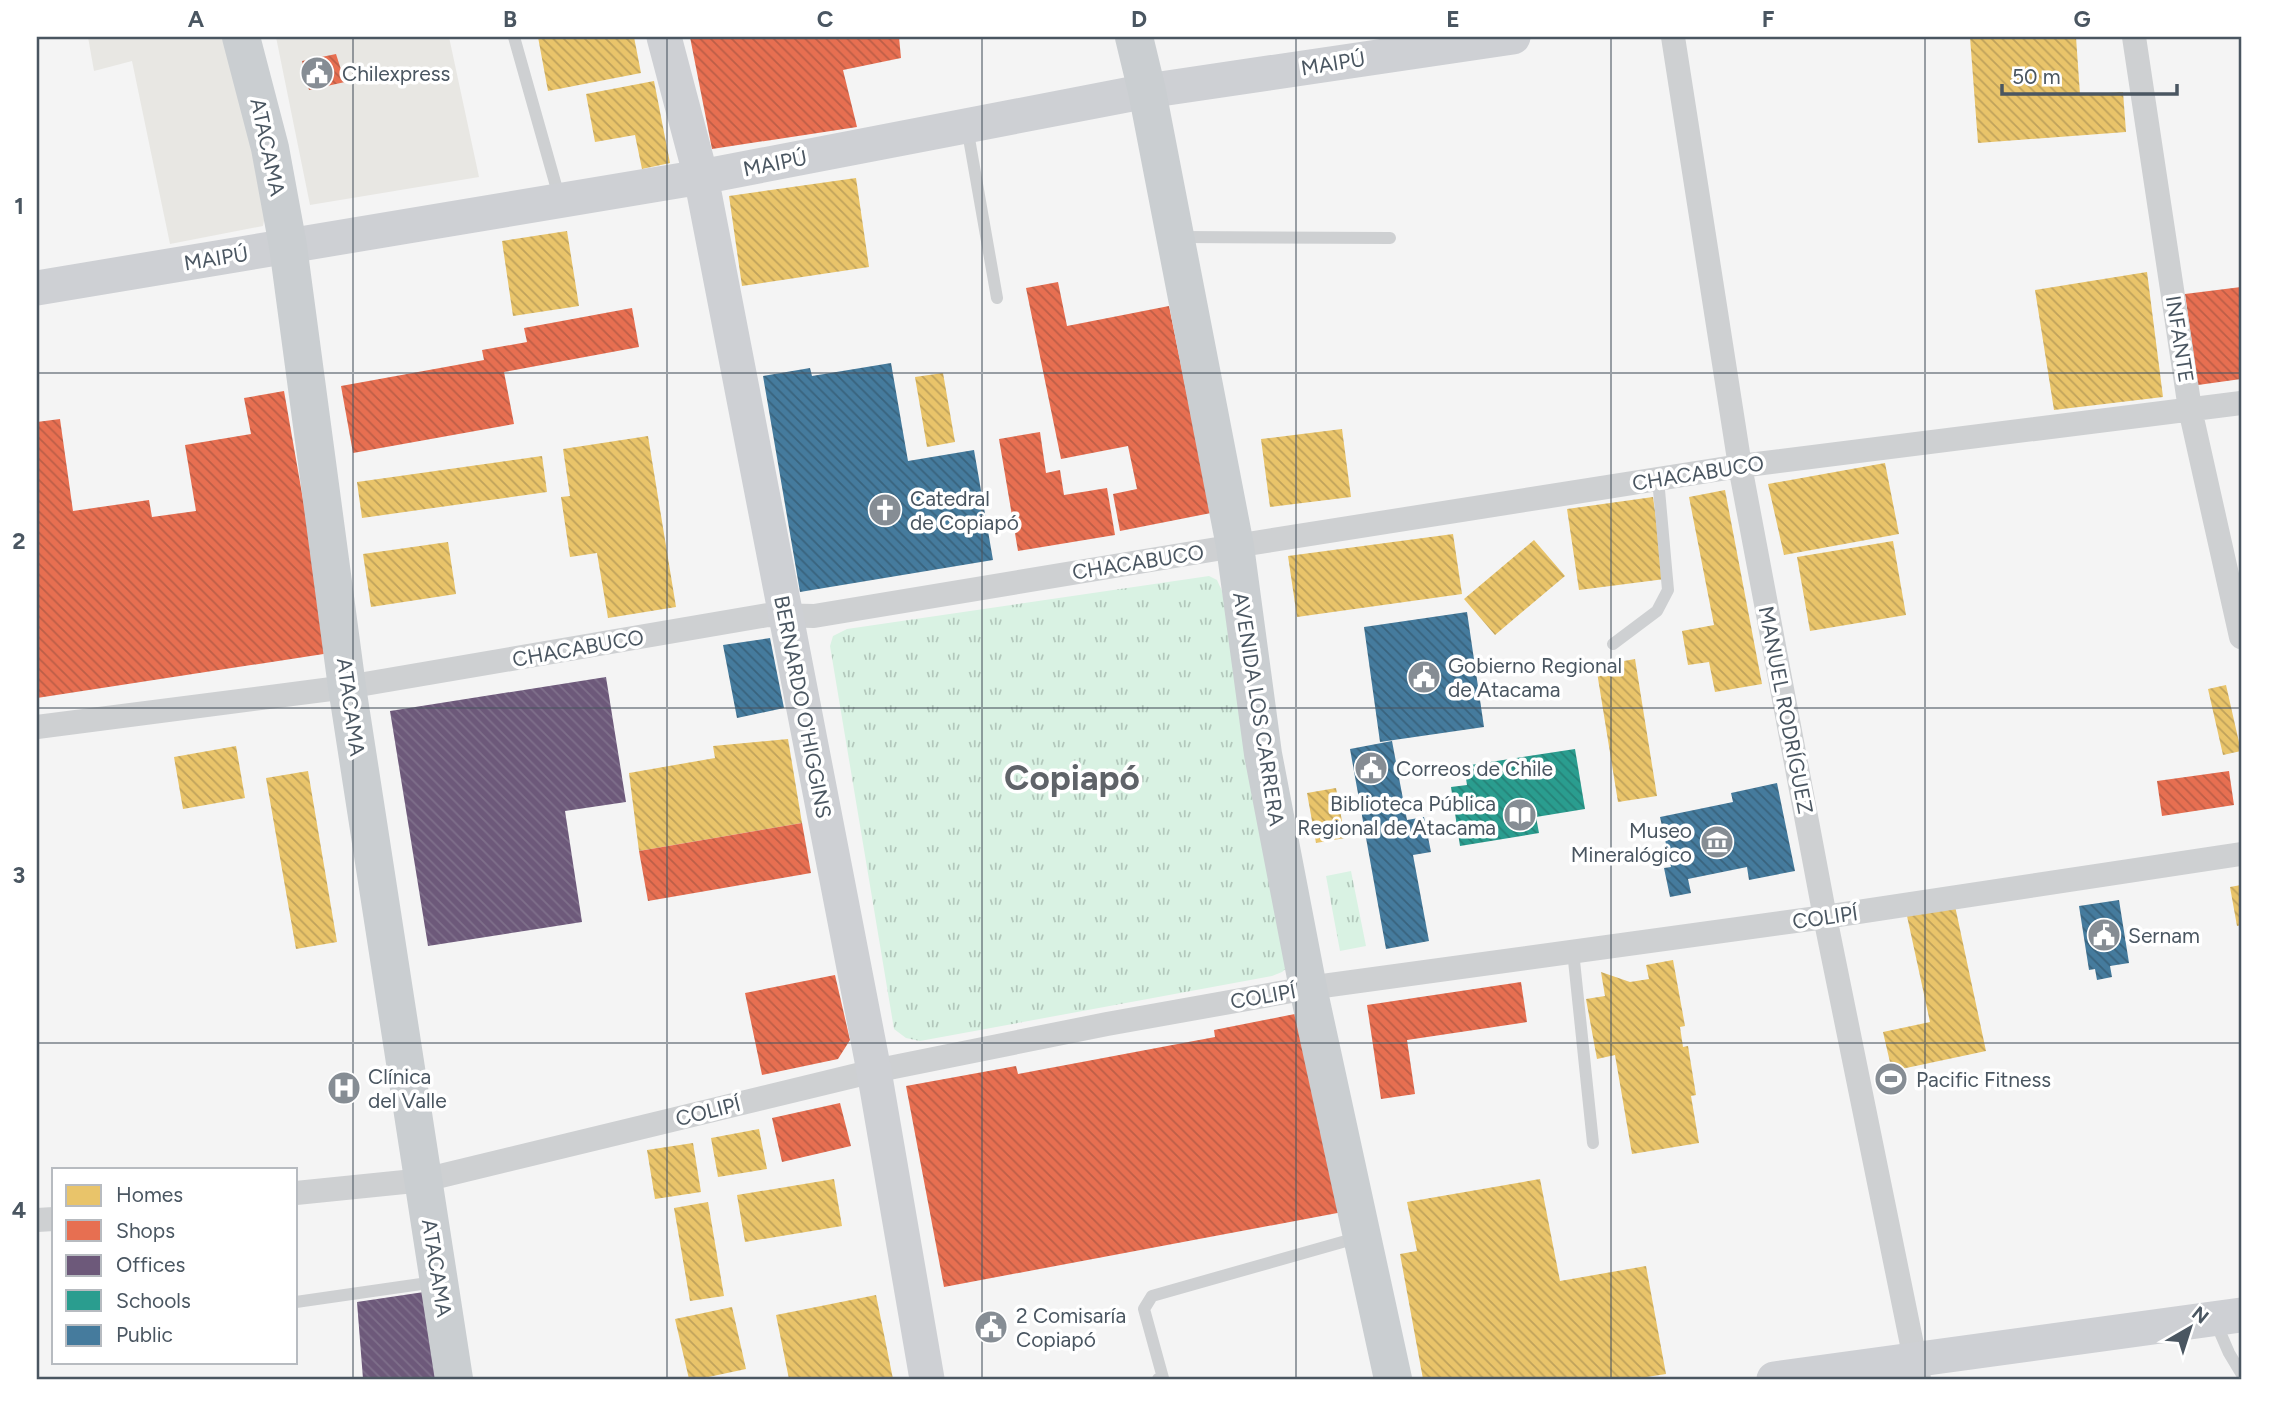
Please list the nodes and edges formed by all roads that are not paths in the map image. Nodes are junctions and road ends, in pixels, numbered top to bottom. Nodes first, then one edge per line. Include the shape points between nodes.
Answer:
1 (241, 37) edge
2 (514, 37) edge
3 (664, 37) edge
4 (1134, 37) edge
5 (1513, 37) edge
6 (1673, 37) edge
7 (2134, 37) edge
8 (1412, 44) edge
9 (1147, 91) junction
10 (967, 127) junction
11 (701, 177) junction
12 (560, 201) junction
13 (1175, 237) junction
14 (1390, 238) dead end
15 (288, 246) junction
16 (37, 288) edge
17 (997, 298) dead end
18 (2241, 403) edge
19 (2190, 409) junction
20 (1740, 466) junction
21 (1658, 479) junction
22 (1235, 546) junction
23 (786, 616) junction
24 (2241, 637) edge
25 (1613, 644) dead end
26 (347, 687) junction
27 (37, 727) edge
28 (2241, 854) edge
29 (1825, 917) junction
30 (1573, 951) junction
31 (1308, 988) junction
32 (874, 1071) junction
33 (1593, 1143) dead end
34 (424, 1180) junction
35 (298, 1193) edge
36 (1361, 1237) junction
37 (439, 1282) junction
38 (298, 1302) edge
39 (2228, 1317) edge
40 (1917, 1369) edge
41 (2241, 1373) edge
42 (454, 1379) edge
43 (928, 1379) edge
44 (1158, 1379) edge
45 (1393, 1379) edge
46 (1774, 1379) edge

1 - 15 main road, ATACAMA via 270,148
2 - 12 lane
3 - 11 main road, BERNARDO O'HIGGINS
4 - 9 main road, AVENIDA LOS CARRERA
5 - 8 main road, MAIPÚ
6 - 20 street, MANUEL RODRÍGUEZ
7 - 19 street, INFANTE
8 - 9 main road, MAIPÚ
9 - 10 main road, MAIPÚ
9 - 13 main road, AVENIDA LOS CARRERA
10 - 11 main road, MAIPÚ
10 - 17 lane
11 - 12 main road, MAIPÚ
11 - 23 main road, BERNARDO O'HIGGINS
12 - 15 main road, MAIPÚ
13 - 14 lane
13 - 22 main road, AVENIDA LOS CARRERA
15 - 16 main road, MAIPÚ
15 - 26 main road, ATACAMA
18 - 19 street, CHACABUCO
19 - 20 street, CHACABUCO
19 - 24 street, INFANTE
20 - 21 street, CHACABUCO
20 - 29 street, MANUEL RODRÍGUEZ
21 - 22 street, CHACABUCO
21 - 25 lane via 1668,590 1657,611
22 - 23 street, CHACABUCO via 814,616
22 - 31 main road, AVENIDA LOS CARRERA via 1263,754
23 - 26 street, CHACABUCO via 768,615
23 - 32 main road, BERNARDO O'HIGGINS
26 - 27 street, CHACABUCO
26 - 34 main road, ATACAMA
28 - 29 street, COLIPÍ
29 - 30 street, COLIPÍ
29 - 40 street, MANUEL RODRÍGUEZ
30 - 31 street, COLIPÍ
30 - 33 lane
31 - 32 street, COLIPÍ
31 - 36 main road, AVENIDA LOS CARRERA
32 - 34 street, COLIPÍ
32 - 43 main road, BERNARDO O'HIGGINS
34 - 35 street, COLIPÍ
34 - 37 main road, ATACAMA
36 - 44 lane via 1152,1296 1144,1309 1163,1378
36 - 45 main road, AVENIDA LOS CARRERA
37 - 38 lane
37 - 42 main road, ATACAMA
39 - 40 main road
39 - 41 lane via 2229,1353
40 - 46 main road

